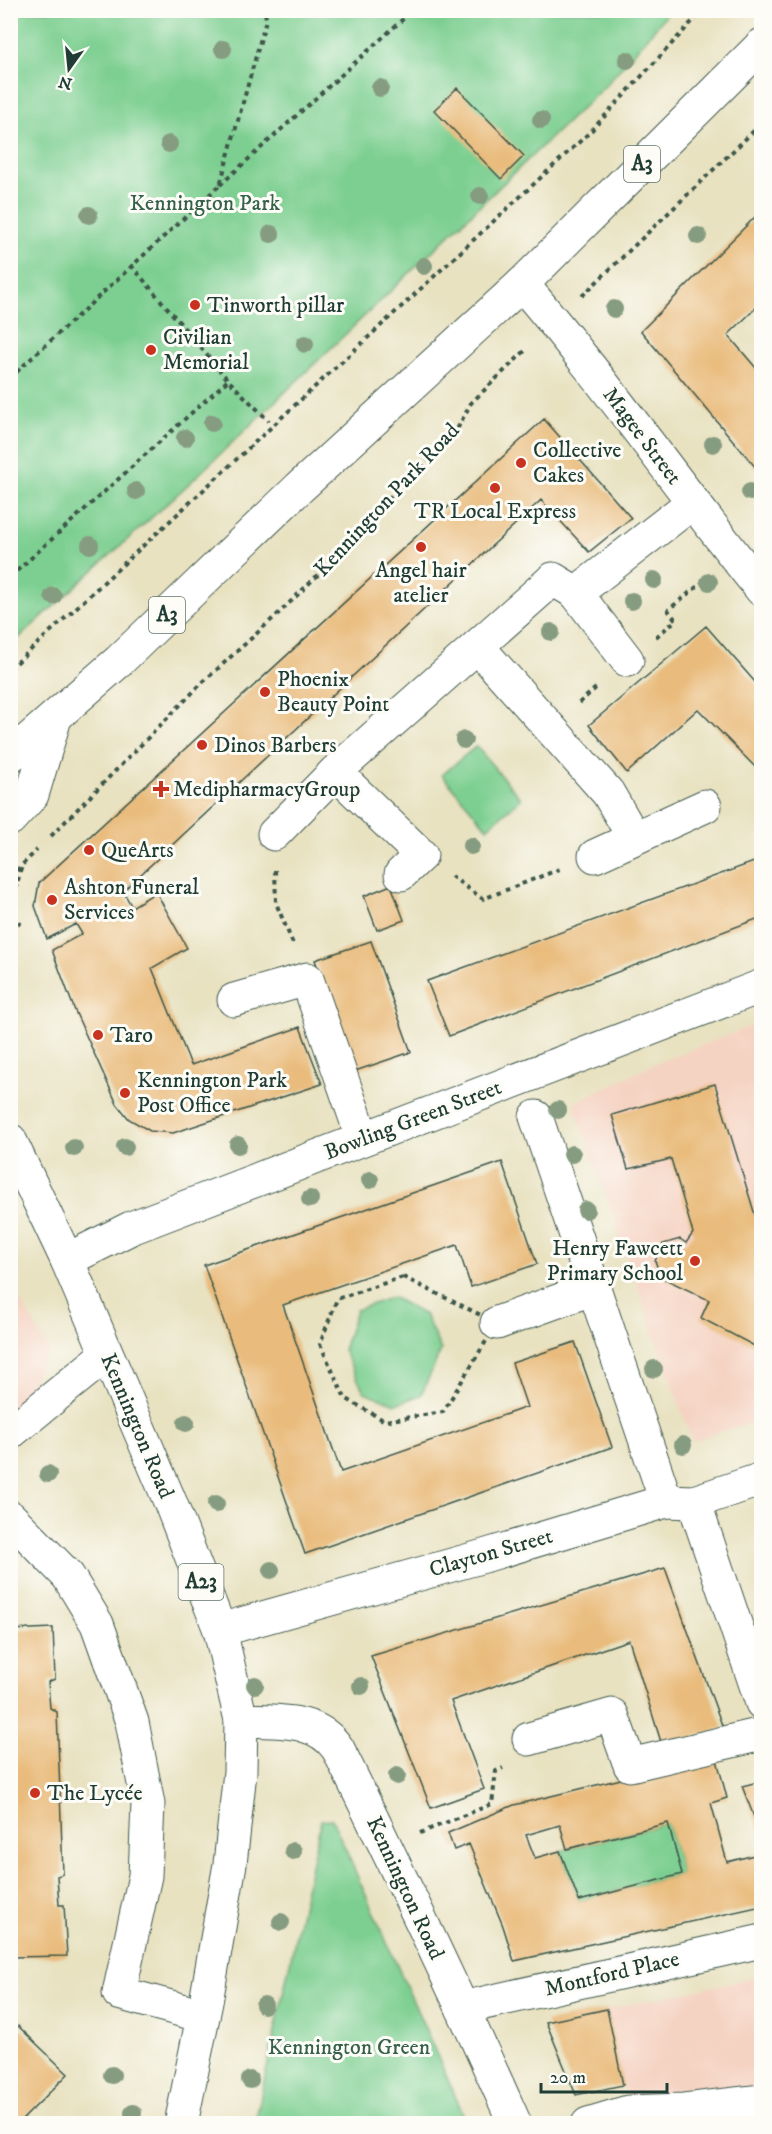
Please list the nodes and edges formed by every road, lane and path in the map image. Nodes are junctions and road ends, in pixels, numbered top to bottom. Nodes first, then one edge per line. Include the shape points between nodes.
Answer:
1 (265, 10) edge
2 (413, 10) edge
3 (703, 10) edge
4 (762, 45) edge
5 (762, 123) edge
6 (219, 185) junction
7 (131, 265) junction
8 (522, 284) junction
9 (555, 323) junction
10 (10, 378) edge
11 (228, 380) junction
12 (269, 421) dead end
13 (692, 503) junction
14 (10, 577) edge
15 (762, 590) edge
16 (576, 593) junction
17 (477, 646) junction
18 (627, 660) dead end
19 (10, 669) edge
20 (55, 718) junction
21 (10, 756) edge
22 (335, 772) junction
23 (705, 806) dead end
24 (10, 819) edge
25 (274, 834) joint
26 (634, 838) junction
27 (47, 840) dead end
28 (39, 848) dead end
29 (595, 856) joint
30 (22, 865) junction
31 (411, 865) joint
32 (10, 877) edge
33 (10, 897) edge
34 (21, 922) dead end
35 (10, 928) edge
36 (307, 979) junction
37 (762, 986) edge
38 (234, 1000) dead end
39 (536, 1117) dead end
40 (363, 1138) junction
41 (10, 1140) edge
42 (67, 1260) junction
43 (594, 1288) junction
44 (497, 1323) junction
45 (106, 1355) junction
46 (10, 1433) edge
47 (762, 1479) edge
48 (680, 1502) junction
49 (10, 1517) edge
50 (220, 1630) junction
51 (762, 1703) edge
52 (241, 1720) junction
53 (762, 1734) edge
54 (529, 1739) joint
55 (386, 1847) junction
56 (762, 1941) edge
57 (462, 2007) junction
58 (203, 2016) junction
59 (762, 2101) edge
60 (181, 2124) edge
61 (515, 2124) edge
62 (588, 2124) edge

1 - 6 path via 266,20
2 - 6 path
3 - 19 path via 590,132
4 - 8 main road, A3
5 - 9 path, Kennington Park Road
6 - 7 path
7 - 10 path
7 - 11 path
8 - 9 main road, Magee Street
8 - 20 main road, A3
9 - 13 main road, Magee Street
9 - 27 path, Kennington Park Road via 471,403 454,435 329,564 202,683
11 - 12 path
11 - 14 path
13 - 15 main road, Magee Street
13 - 16 main road
16 - 17 main road via 553,579
16 - 18 main road
17 - 22 main road
17 - 26 main road via 608,793
20 - 21 main road, A3
20 - 24 main road via 32,795
22 - 25 main road
22 - 31 main road
23 - 26 main road
25 - 36 path via 276,903
26 - 29 main road
28 - 30 path
29 - 31 path via 483,898
30 - 32 path
30 - 33 path
34 - 35 path
36 - 38 main road
36 - 40 main road
37 - 40 main road, Bowling Green Street
39 - 43 main road
40 - 42 main road, Bowling Green Street via 131,1228
41 - 42 main road, Kennington Road / A23
42 - 45 main road, Kennington Road / A23
43 - 44 main road
43 - 48 main road
44 - 44 path via 404,1277 337,1299 320,1344 345,1398 385,1421 443,1412
45 - 46 main road
45 - 50 main road, Kennington Road / A23
47 - 48 main road, Clayton Street
48 - 50 main road, Clayton Street
48 - 51 main road
49 - 58 main road via 68,1576 97,1624 132,1722 148,1804 145,1876 119,1993
50 - 52 main road, Kennington Road / A23
52 - 55 main road, Kennington Road via 310,1726 331,1739
52 - 58 main road, Kennington Road / A23 via 230,1864
53 - 54 main road via 630,1765 612,1715
54 - 55 path via 504,1747 510,1766 496,1771 492,1804
55 - 57 main road, Kennington Road
56 - 57 main road, Montford Place
57 - 61 main road, Kennington Road
58 - 60 main road, Kennington Road / A23
59 - 62 main road via 628,2112

